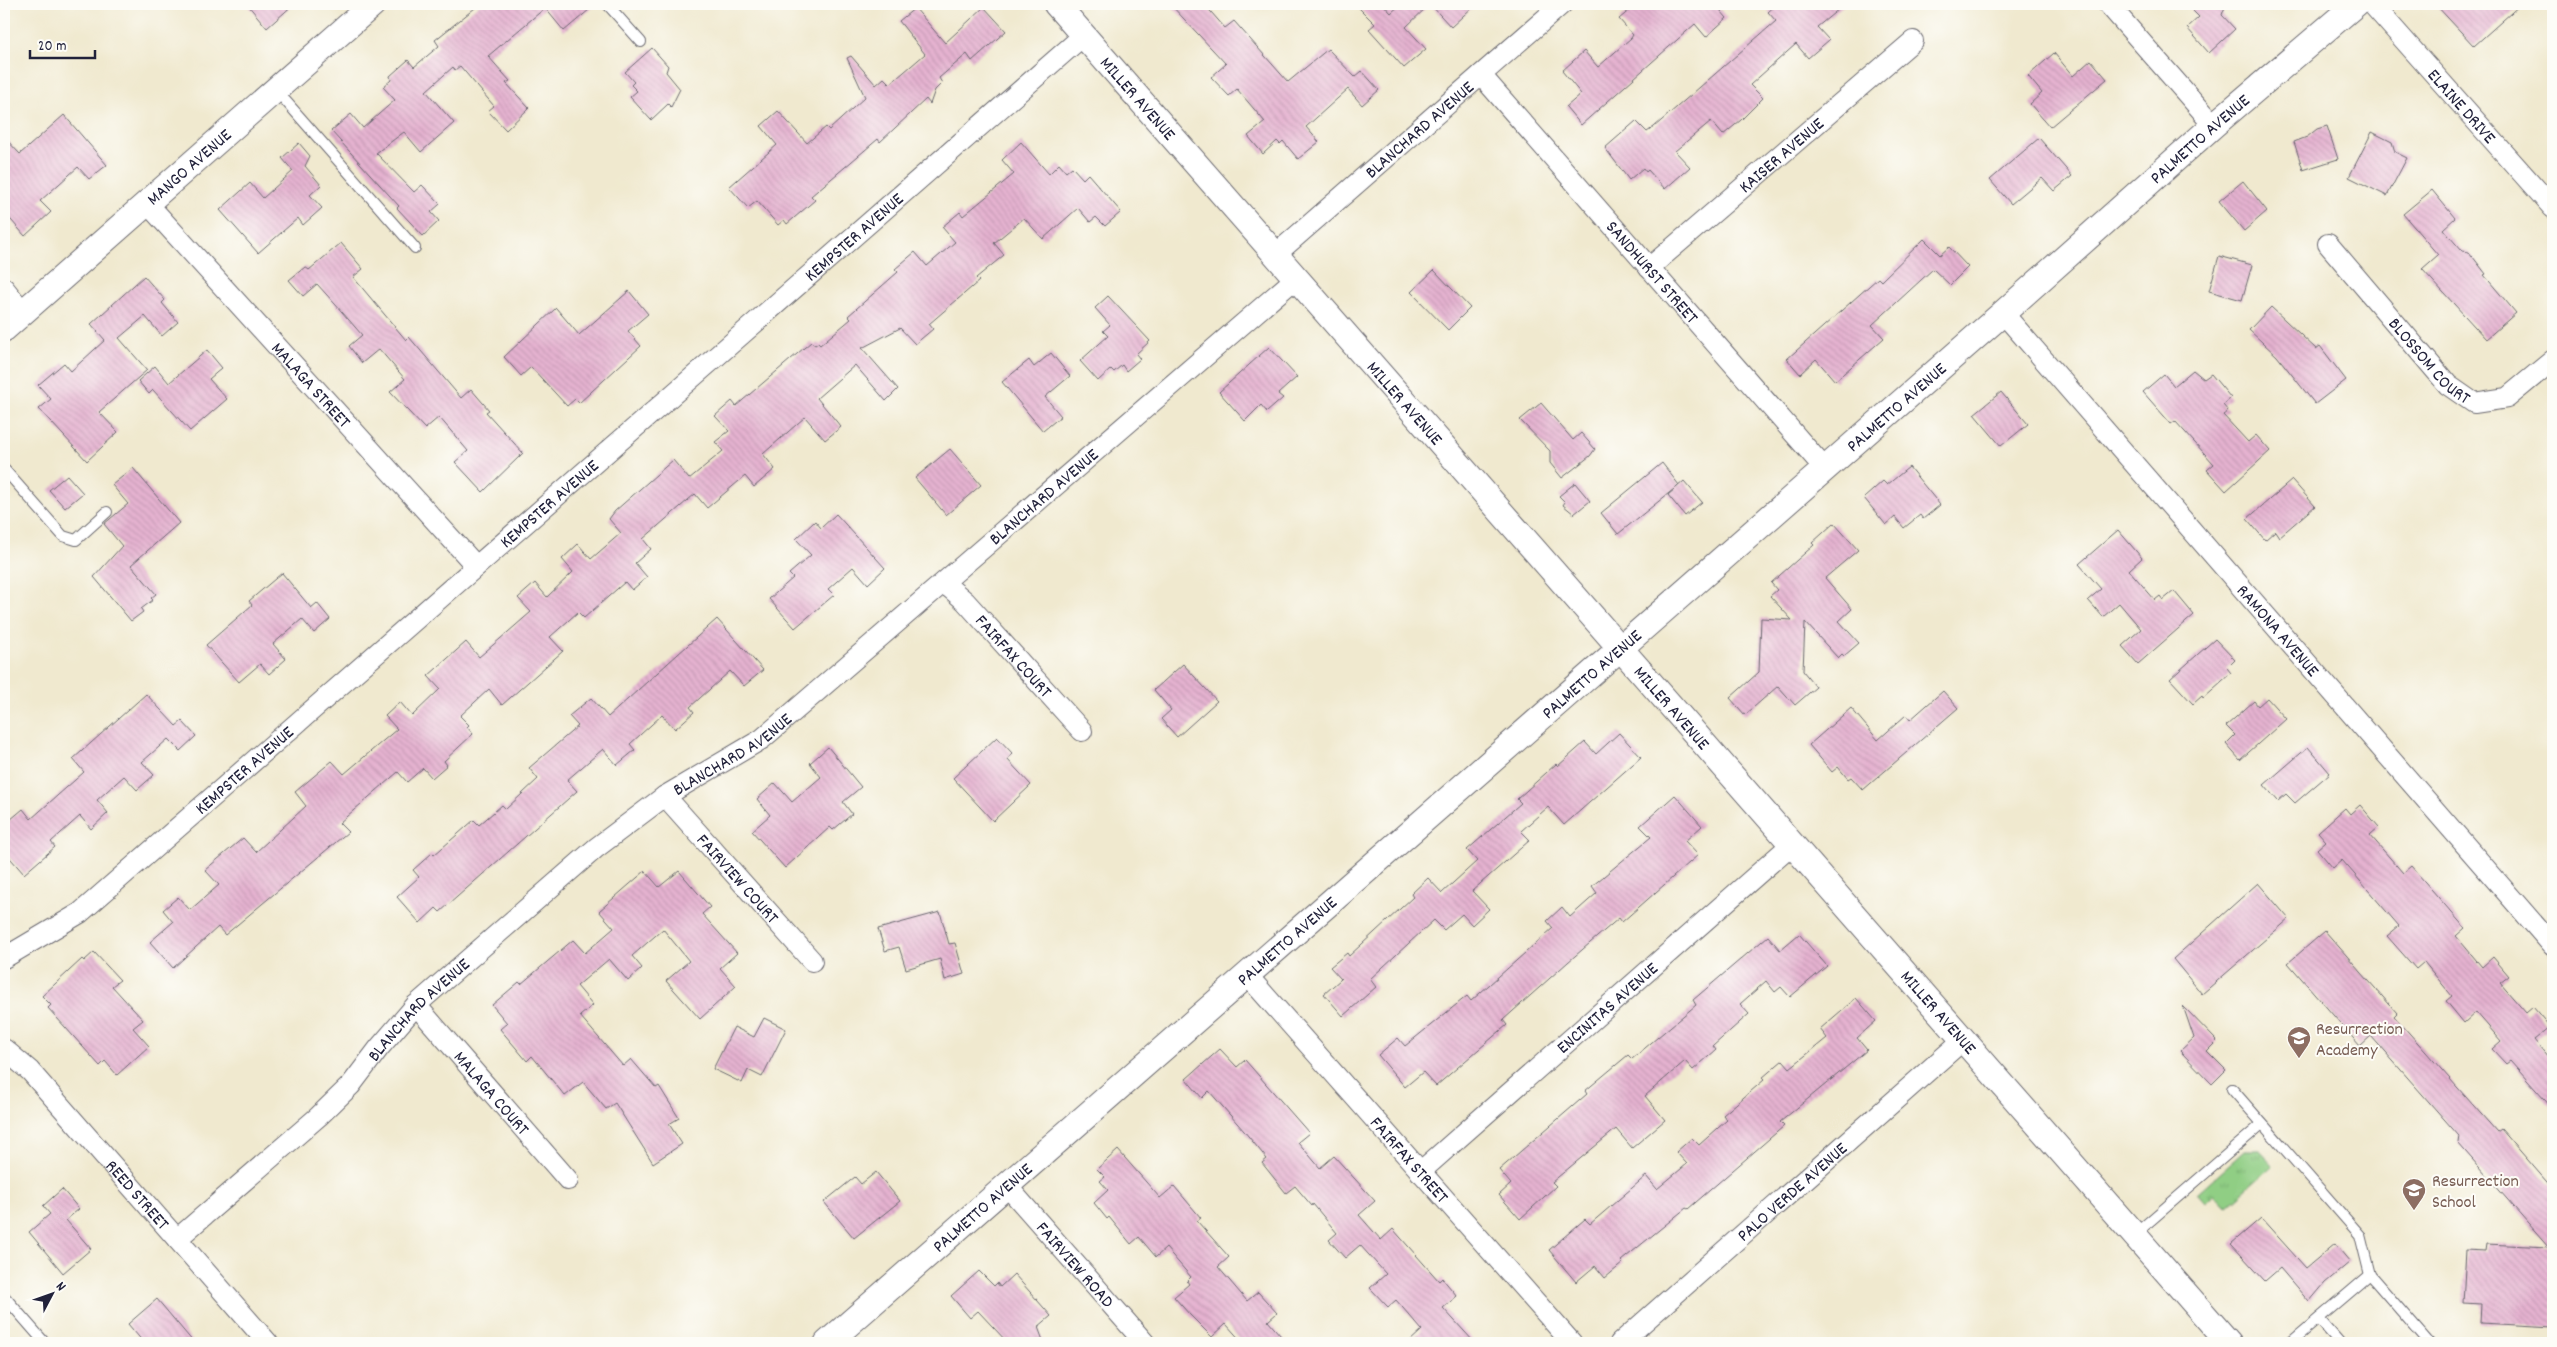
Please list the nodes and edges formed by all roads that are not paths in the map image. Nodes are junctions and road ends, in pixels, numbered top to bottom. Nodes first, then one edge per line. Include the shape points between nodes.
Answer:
1 (374, 4) edge
2 (607, 4) edge
3 (1562, 4) edge
4 (2108, 4) edge
5 (2356, 4) edge
6 (2372, 4) edge
7 (1063, 6) edge
8 (1084, 35) junction
9 (1913, 41) dead end
10 (641, 42) dead end
11 (1481, 75) junction
12 (276, 90) junction
13 (2214, 125) junction
14 (147, 203) junction
15 (2553, 208) edge
16 (2328, 244) dead end
17 (415, 248) dead end
18 (1276, 254) junction
19 (1649, 268) junction
20 (1296, 278) junction
21 (4, 288) edge
22 (23, 312) junction
23 (2003, 313) junction
24 (4, 329) edge
25 (2553, 360) edge
26 (4, 469) edge
27 (1824, 469) junction
28 (107, 512) dead end
29 (476, 566) junction
30 (944, 583) junction
31 (1620, 648) junction
32 (1082, 731) dead end
33 (665, 796) junction
34 (1792, 844) junction
35 (2553, 946) edge
36 (4, 958) edge
37 (812, 961) dead end
38 (1247, 975) junction
39 (416, 1005) junction
40 (1964, 1040) junction
41 (4, 1049) edge
42 (2232, 1089) dead end
43 (2262, 1124) junction
44 (1420, 1172) junction
45 (568, 1180) dead end
46 (1007, 1186) junction
47 (2134, 1235) junction
48 (177, 1239) junction
49 (2370, 1275) junction
50 (4, 1296) edge
51 (2319, 1319) junction
52 (45, 1343) edge
53 (268, 1343) edge
54 (827, 1343) edge
55 (1145, 1343) edge
56 (1572, 1343) edge
57 (1620, 1343) edge
58 (2229, 1343) edge
59 (2290, 1343) edge
60 (2340, 1343) edge
61 (2428, 1343) edge

1 - 12 street, MANGO AVENUE
2 - 10 lane
3 - 11 street, BLANCHARD AVENUE
4 - 13 street
5 - 13 street, PALMETTO AVENUE
6 - 15 street, ELAINE DRIVE
7 - 8 street, MILLER AVENUE
8 - 18 street, MILLER AVENUE
8 - 29 street, KEMPSTER AVENUE
9 - 19 street, KAISER AVENUE
11 - 18 street, BLANCHARD AVENUE
11 - 19 street, SANDHURST STREET
12 - 14 street, MANGO AVENUE
12 - 17 lane
13 - 23 street, PALMETTO AVENUE
14 - 22 street, MANGO AVENUE
14 - 29 street, MALAGA STREET
16 - 25 street, BLOSSOM COURT via 2448,385 2474,403 2507,398
18 - 20 street, MILLER AVENUE
19 - 27 street, SANDHURST STREET
20 - 30 street, BLANCHARD AVENUE
20 - 31 street, MILLER AVENUE
21 - 22 street
22 - 24 street, MANGO AVENUE
23 - 27 street, PALMETTO AVENUE
23 - 35 street, RAMONA AVENUE
26 - 28 lane via 63,536 76,540
27 - 31 street, PALMETTO AVENUE
29 - 36 street, KEMPSTER AVENUE via 80,914
30 - 32 street, FAIRFAX COURT
30 - 33 street, BLANCHARD AVENUE via 762,739
31 - 34 street, MILLER AVENUE
31 - 38 street, PALMETTO AVENUE
33 - 37 street, FAIRVIEW COURT
33 - 39 street, BLANCHARD AVENUE via 596,848
34 - 40 street, MILLER AVENUE
34 - 44 street, ENCINITAS AVENUE
38 - 44 street, FAIRFAX STREET
38 - 46 street, PALMETTO AVENUE
39 - 45 street, MALAGA COURT
39 - 48 street, BLANCHARD AVENUE via 351,1085
40 - 47 street, MILLER AVENUE
40 - 57 street, PALO VERDE AVENUE
41 - 48 street, REED STREET via 30,1071
42 - 43 lane
43 - 47 lane
43 - 49 lane via 2360,1235
44 - 56 street, FAIRFAX STREET
46 - 54 street, PALMETTO AVENUE
46 - 55 street, FAIRVIEW ROAD
47 - 58 street, MILLER AVENUE
48 - 53 street, REED STREET
49 - 51 lane
49 - 61 lane
50 - 52 lane
51 - 59 lane
51 - 60 lane

